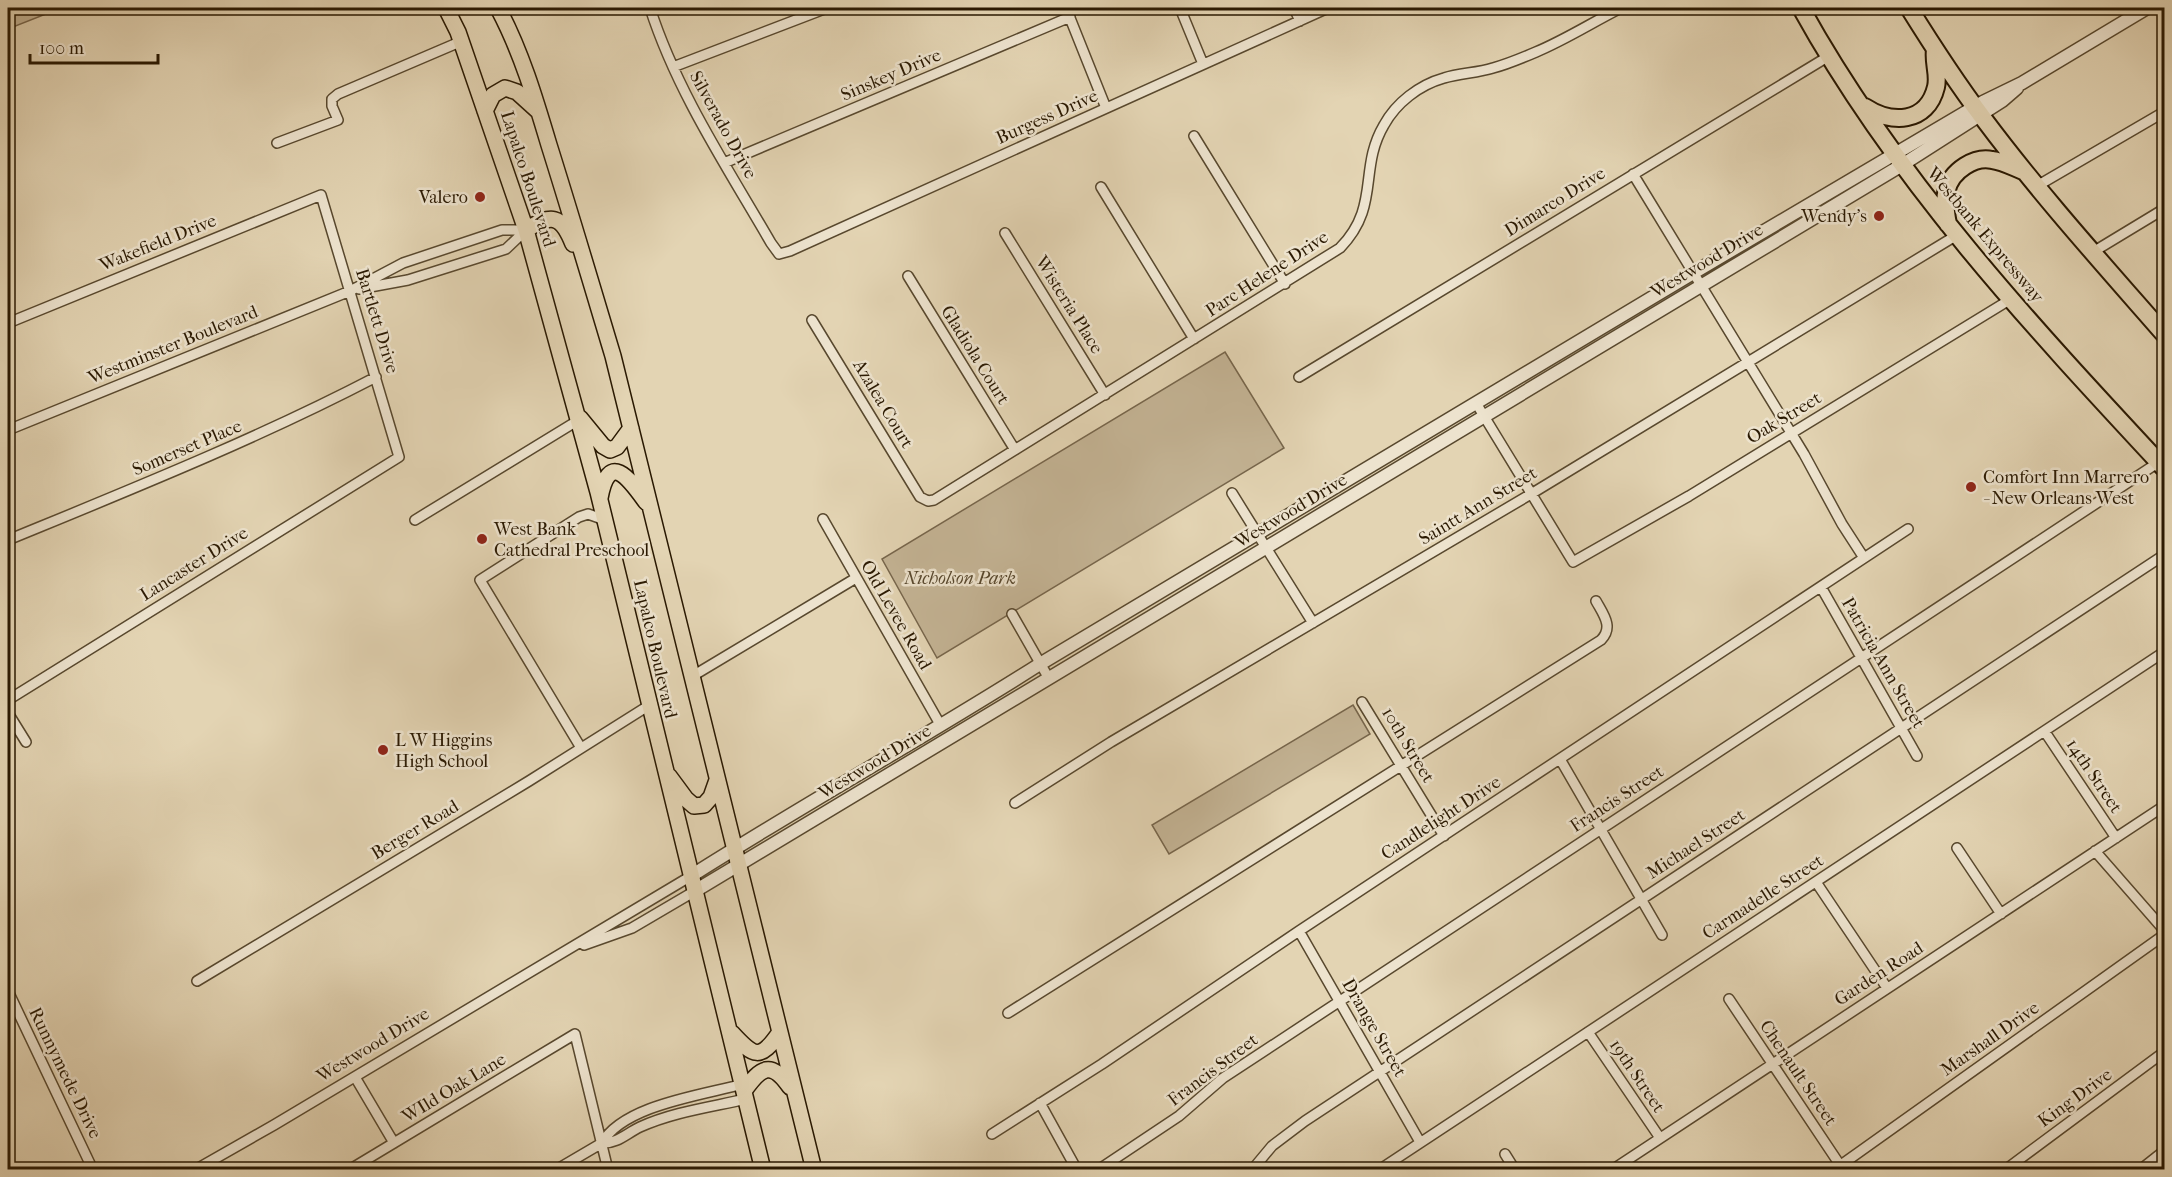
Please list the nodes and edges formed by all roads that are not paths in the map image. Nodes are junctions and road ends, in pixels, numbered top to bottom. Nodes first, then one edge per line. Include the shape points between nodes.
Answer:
1 (446, 8) edge
2 (498, 8) edge
3 (650, 8) edge
4 (827, 8) edge
5 (1066, 8) edge
6 (1180, 8) edge
7 (1294, 8) edge
8 (1328, 8) edge
9 (1622, 8) edge
10 (1801, 8) edge
11 (1909, 8) edge
12 (2147, 8) edge
13 (1070, 17) junction
14 (1300, 21) junction
15 (462, 41) junction
16 (1935, 50) junction
17 (1829, 57) junction
18 (1203, 64) junction
19 (673, 68) junction
20 (1859, 103) junction
21 (1106, 108) junction
22 (485, 111) junction
23 (538, 111) junction
24 (1978, 111) junction
25 (2164, 112) edge
26 (1194, 136) dead end
27 (277, 143) dead end
28 (1898, 160) junction
29 (724, 162) junction
30 (2026, 173) junction
31 (1633, 174) junction
32 (2037, 186) junction
33 (1101, 187) dead end
34 (321, 195) joint
35 (2164, 209) edge
36 (526, 230) junction
37 (1953, 230) junction
38 (1005, 233) dead end
39 (2093, 252) junction
40 (779, 254) joint
41 (1693, 273) junction
42 (908, 276) dead end
43 (1285, 284) junction
44 (1701, 286) junction
45 (350, 291) junction
46 (2011, 299) junction
47 (596, 300) junction
48 (812, 320) dead end
49 (8, 322) edge
50 (2164, 334) edge
51 (1194, 339) junction
52 (1748, 363) junction
53 (376, 377) junction
54 (1299, 377) dead end
55 (1105, 395) junction
56 (1476, 403) junction
57 (576, 415) junction
58 (1484, 416) junction
59 (631, 428) junction
60 (8, 430) edge
61 (1792, 433) junction
62 (1015, 450) junction
63 (399, 457) joint
64 (2162, 465) edge
65 (1232, 493) dead end
66 (1531, 494) junction
67 (600, 501) junction
68 (928, 501) joint
69 (650, 507) junction
70 (823, 519) dead end
71 (415, 520) dead end
72 (605, 520) junction
73 (1908, 529) dead end
74 (1258, 533) junction
75 (8, 540) edge
76 (1267, 547) junction
77 (2164, 555) edge
78 (1864, 558) junction
79 (856, 578) junction
80 (1821, 587) junction
81 (1596, 601) dead end
82 (1012, 614) dead end
83 (1312, 623) junction
84 (2164, 652) edge
85 (1862, 658) junction
86 (1040, 664) junction
87 (691, 677) junction
88 (1048, 677) junction
89 (8, 700) edge
90 (1362, 702) dead end
91 (648, 706) junction
92 (8, 713) edge
93 (940, 726) junction
94 (1901, 729) junction
95 (2045, 732) junction
96 (26, 742) dead end
97 (581, 748) junction
98 (1917, 756) dead end
99 (1560, 759) junction
100 (1400, 766) junction
101 (664, 768) junction
102 (717, 780) junction
103 (1016, 803) dead end
104 (2164, 806) edge
105 (1601, 830) junction
106 (1444, 836) junction
107 (2116, 838) junction
108 (735, 848) junction
109 (1957, 848) dead end
110 (2095, 851) junction
111 (740, 865) junction
112 (1816, 882) junction
113 (693, 884) junction
114 (1642, 900) junction
115 (2001, 914) junction
116 (1299, 931) junction
117 (2164, 932) edge
118 (1662, 935) dead end
119 (567, 950) junction
120 (197, 981) dead end
121 (1887, 988) junction
122 (8, 991) edge
123 (1729, 999) dead end
124 (1340, 1002) junction
125 (1008, 1013) dead end
126 (730, 1031) junction
127 (780, 1032) junction
128 (1588, 1032) junction
129 (2164, 1052) edge
130 (1772, 1064) junction
131 (1380, 1072) junction
132 (355, 1077) junction
133 (744, 1091) junction
134 (794, 1092) junction
135 (1040, 1103) junction
136 (992, 1134) dead end
137 (1660, 1138) junction
138 (1420, 1142) junction
139 (394, 1143) junction
140 (602, 1143) junction
141 (2164, 1151) edge
142 (1505, 1154) dead end
143 (1837, 1167) edge
144 (93, 1170) edge
145 (195, 1170) edge
146 (349, 1170) edge
147 (556, 1170) edge
148 (608, 1170) edge
149 (763, 1170) edge
150 (814, 1170) edge
151 (1077, 1170) edge
152 (1098, 1170) edge
153 (1252, 1170) edge
154 (1379, 1170) edge
155 (1515, 1170) edge
156 (1612, 1170) edge
157 (2005, 1170) edge
158 (2140, 1170) edge

1 - 15 main road, Lapalco Boulevard
2 - 23 main road, Lapalco Boulevard via 512,34
3 - 19 street, Silverado Drive
4 - 19 street
5 - 13 street
6 - 18 street
7 - 14 street
8 - 14 street, Burgess Drive
9 - 43 street, Parc Helene Drive via 1539,51 1494,68 1442,78 1404,100 1377,138 1368,197 1352,236 1331,255
10 - 17 highway, Westbank Expressway
11 - 16 highway
12 - 24 street, Westwood Drive via 2022,83 2006,98
13 - 21 street
13 - 29 street, Sinskey Drive
14 - 18 street, Burgess Drive
15 - 22 main road, Lapalco Boulevard
15 - 27 street via 338,94 332,99 332,106 338,120
16 - 20 highway via 1936,85 1921,111 1892,119 1877,116
16 - 24 highway
17 - 20 highway, Westbank Expressway
17 - 31 street, Dimarco Drive
18 - 21 street, Burgess Drive
19 - 29 street, Silverado Drive
20 - 28 highway, Westbank Expressway
21 - 40 street, Burgess Drive
22 - 23 main road via 493,95 505,88 517,92
22 - 36 main road, Lapalco Boulevard
23 - 47 main road, Lapalco Boulevard
24 - 28 street, Westwood Drive
24 - 30 highway
25 - 32 street
26 - 43 street
28 - 37 highway, Westbank Expressway
28 - 41 street, Westwood Drive
28 - 44 street, Westwood Drive
29 - 40 street, Silverado Drive
30 - 32 highway
30 - 37 highway via 1994,160 1976,161 1954,174 1947,186 1945,208
31 - 41 street
31 - 54 street, Dimarco Drive
32 - 39 highway
33 - 51 street
34 - 45 street, Bartlett Drive
34 - 49 street, Wakefield Drive
35 - 39 street
36 - 45 street, Westminster Boulevard via 502,230 403,263
36 - 45 street, Westminster Boulevard via 506,249 408,280
36 - 47 main road via 548,219 564,227
36 - 57 main road, Lapalco Boulevard
37 - 46 highway, Westbank Expressway
37 - 52 street, Saintt Ann Street
38 - 55 street, Wisteria Place
39 - 50 highway
41 - 44 street
41 - 56 street, Westwood Drive
42 - 62 street, Gladiola Court
43 - 51 street, Parc Helene Drive
44 - 52 street
44 - 58 street, Westwood Drive
45 - 53 street, Bartlett Drive
45 - 60 street, Westminster Boulevard
46 - 61 street, Oak Street
46 - 64 highway, Westbank Expressway
47 - 59 main road, Lapalco Boulevard
48 - 68 street, Azalea Court via 920,497
51 - 55 street, Parc Helene Drive
52 - 61 street
52 - 66 street, Saintt Ann Street
53 - 63 street, Bartlett Drive
53 - 75 street, Somerset Place via 193,464
55 - 62 street, Parc Helene Drive
56 - 58 street
56 - 74 street, Westwood Drive
57 - 59 main road via 610,450
57 - 67 main road, Lapalco Boulevard
57 - 71 street
58 - 66 street
58 - 76 street, Westwood Drive
59 - 69 main road, Lapalco Boulevard
61 - 66 street, Oak Street via 1574,562
61 - 78 street
62 - 68 street, Parc Helene Drive
63 - 89 street, Lancaster Drive
64 - 85 street, Francis Street
65 - 74 street
66 - 83 street, Saintt Ann Street
67 - 69 main road via 607,475 620,472
67 - 72 main road, Lapalco Boulevard
69 - 87 main road, Lapalco Boulevard
70 - 79 street, Old Levee Road
72 - 91 main road, Lapalco Boulevard
72 - 97 street via 588,514 579,517 480,580
73 - 78 street, Candlelight Drive
74 - 76 street
74 - 86 street, Westwood Drive
76 - 83 street
76 - 88 street, Westwood Drive
77 - 94 street, Michael Street
78 - 80 street, Candlelight Drive
79 - 87 street
79 - 93 street, Old Levee Road
80 - 85 street, Patricia Ann Street
80 - 99 street, Candlelight Drive
81 - 100 street via 1608,623 1601,640
82 - 86 street
83 - 103 street, Saintt Ann Street
84 - 95 street, Carmadelle Street
85 - 94 street, Patricia Ann Street
85 - 105 street, Francis Street
86 - 88 street
86 - 93 street, Westwood Drive
87 - 102 main road, Lapalco Boulevard
88 - 111 street, Westwood Drive
90 - 100 street, 10th Street
91 - 97 street, Berger Road
91 - 101 main road, Lapalco Boulevard
92 - 96 street
93 - 108 street, Westwood Drive
94 - 98 street, Patricia Ann Street
94 - 114 street, Michael Street
95 - 107 street, 14th Street
95 - 112 street, Carmadelle Street
97 - 120 street, Berger Road
99 - 105 street
99 - 106 street, Candlelight Drive
100 - 106 street, 10th Street
100 - 125 street
101 - 102 main road via 694,806 704,805 711,798
101 - 113 main road, Lapalco Boulevard
102 - 108 main road, Lapalco Boulevard
104 - 107 street, Garden Road
105 - 114 street
105 - 124 street, Francis Street
106 - 116 street, Candlelight Drive
107 - 110 street, Garden Road
108 - 111 main road, Lapalco Boulevard
108 - 113 street, Westwood Drive
109 - 115 street
110 - 115 street, Garden Road
110 - 117 street
111 - 113 street, Westwood Drive
111 - 127 main road, Lapalco Boulevard
112 - 121 street
112 - 128 street, Carmadelle Street
113 - 119 street, Westwood Drive
113 - 119 street, Westwood Drive via 632,928
113 - 126 main road, Lapalco Boulevard
114 - 118 street
114 - 131 street, Michael Street
115 - 121 street, Garden Road
116 - 124 street, Drange Street
116 - 135 street, Candlelight Drive
117 - 143 street, Marshall Drive
119 - 132 street, Westwood Drive
121 - 130 street, Garden Road
122 - 144 street, Runnymede Drive
123 - 130 street, Chenault Street
124 - 131 street, Drange Street
124 - 152 street, Francis Street via 1223,1078 1179,1116
126 - 127 main road via 748,1051 760,1053 770,1047
126 - 133 main road, Lapalco Boulevard
127 - 134 main road, Lapalco Boulevard
128 - 137 street, 19th Street
128 - 138 street, Carmadelle Street
129 - 157 street, King Drive
130 - 137 street, Garden Road
130 - 143 street, Chenault Street
131 - 138 street, Drange Street
131 - 153 street, Michael Street via 1290,1132
132 - 139 street
132 - 145 street, Westwood Drive
133 - 134 main road via 757,1073 767,1069 775,1070
133 - 140 street via 658,1120 615,1142
133 - 140 street via 640,1112 611,1129
133 - 149 main road, Lapalco Boulevard
134 - 150 main road, Lapalco Boulevard
135 - 136 street, Candlelight Drive
135 - 151 street
137 - 156 street, Garden Road
138 - 154 street, Carmadelle Street
139 - 140 street, WIld Oak Lane via 575,1035
139 - 146 street, WIld Oak Lane
140 - 147 street
140 - 148 street
141 - 158 street
142 - 155 street

